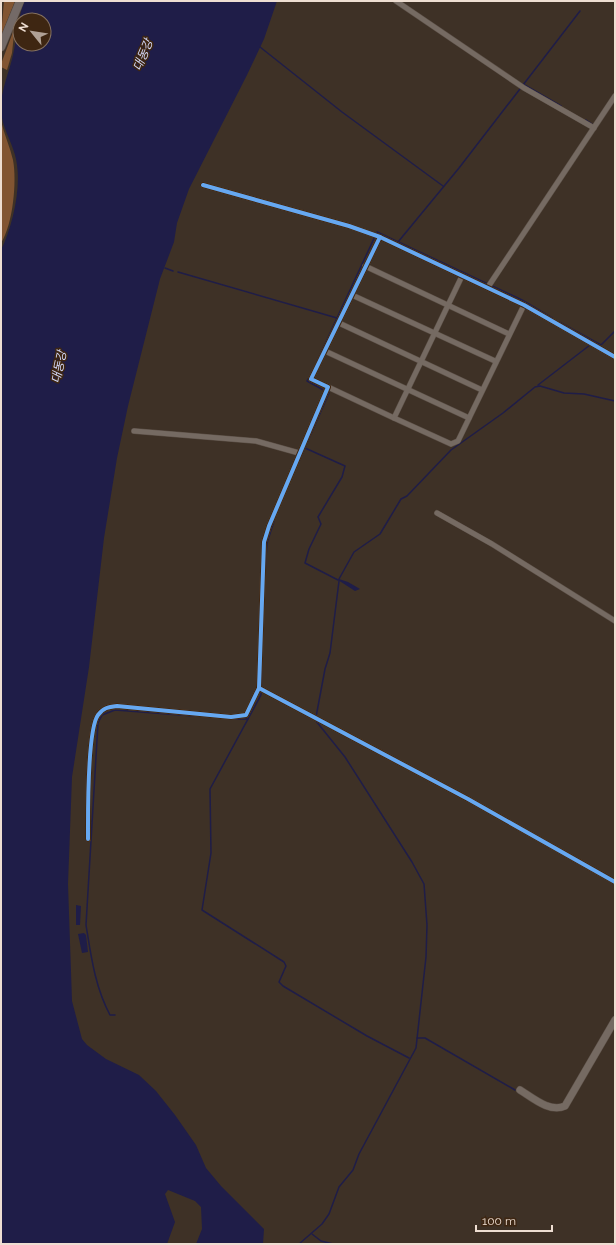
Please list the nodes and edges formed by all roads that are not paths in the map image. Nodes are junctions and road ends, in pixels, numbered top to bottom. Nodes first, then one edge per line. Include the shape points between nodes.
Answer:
1 (20, 1) edge
2 (396, 1) edge
3 (1, 47) edge
4 (615, 96) edge
5 (594, 128) junction
6 (203, 185) dead end
7 (380, 237) junction
8 (365, 266) junction
9 (462, 276) junction
10 (488, 287) junction
11 (352, 295) junction
12 (448, 305) junction
13 (524, 305) junction
14 (339, 323) junction
15 (435, 333) junction
16 (509, 334) junction
17 (325, 351) junction
18 (615, 357) edge
19 (421, 361) junction
20 (495, 361) junction
21 (328, 387) junction
22 (408, 390) junction
23 (482, 390) junction
24 (394, 418) junction
25 (469, 418) junction
26 (134, 431) dead end
27 (299, 453) junction
28 (436, 513) dead end
29 (615, 621) edge
30 (259, 688) junction
31 (88, 839) dead end
32 (615, 882) edge
33 (615, 1020) edge
34 (520, 1090) dead end

1 - 3 main road
2 - 5 street via 524,88
4 - 5 street
5 - 10 street
6 - 7 street
7 - 8 street
7 - 9 street
8 - 11 street
8 - 12 street
9 - 10 street
9 - 12 street
10 - 13 street
11 - 14 street
11 - 15 street
12 - 15 street
12 - 16 street
13 - 16 street
13 - 18 street
14 - 17 street
14 - 19 street
15 - 19 street
15 - 20 street
16 - 20 street
17 - 21 street via 311,379
17 - 22 street
19 - 22 street
19 - 23 street
20 - 23 street
21 - 24 street
21 - 27 street
22 - 24 street
22 - 25 street
23 - 25 street
24 - 25 street via 452,444 458,441
26 - 27 street via 256,442
27 - 30 street via 264,542
28 - 29 street via 492,544
30 - 31 street via 246,715 231,717 117,706 104,708 97,716 92,733
30 - 32 street via 468,799
33 - 34 street via 565,1106 560,1109 551,1108

